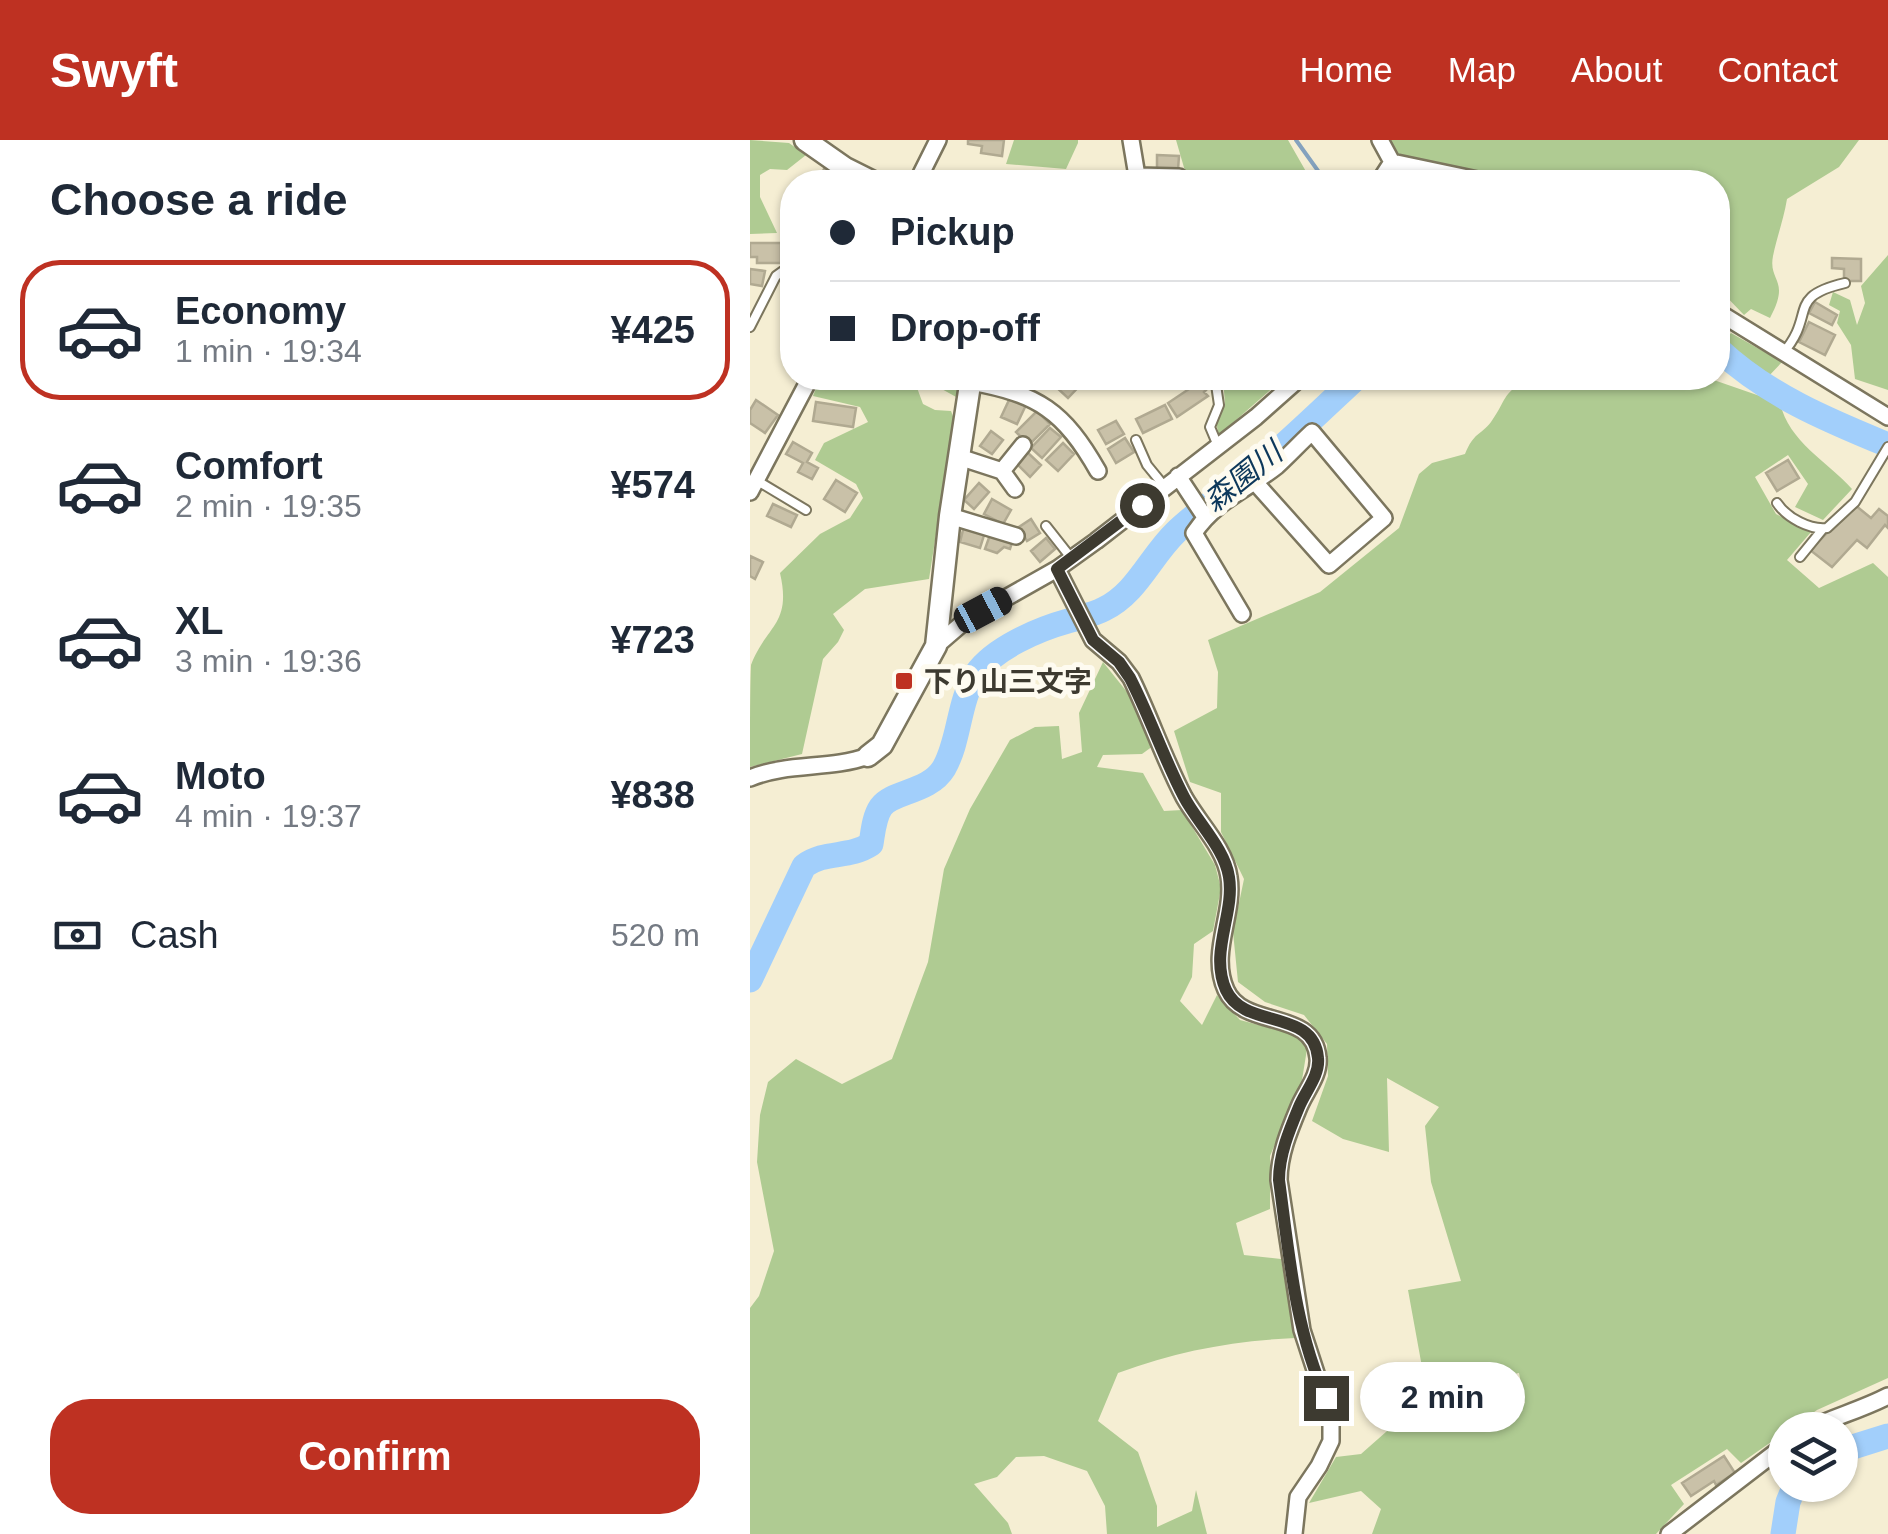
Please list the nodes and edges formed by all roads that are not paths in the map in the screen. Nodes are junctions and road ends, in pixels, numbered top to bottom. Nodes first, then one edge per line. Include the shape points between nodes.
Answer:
1 (804, 140) edge
2 (938, 140) edge
3 (1131, 140) edge
4 (1380, 140) edge
5 (1392, 162) junction
6 (849, 170) edge
7 (924, 170) edge
8 (1132, 170) edge
9 (1387, 170) edge
10 (1430, 170) edge
11 (780, 274) edge
12 (1845, 284) dead end
13 (1730, 320) edge
14 (750, 328) edge
15 (1784, 354) junction
16 (804, 390) edge
17 (969, 390) edge
18 (1012, 390) edge
19 (1217, 390) edge
20 (1286, 390) edge
21 (1888, 417) edge
22 (1136, 440) dead end
23 (1023, 445) dead end
24 (1218, 446) junction
25 (1886, 450) edge
26 (959, 457) junction
27 (1002, 471) junction
28 (1098, 471) dead end
29 (1254, 481) junction
30 (1171, 482) junction
31 (753, 486) edge
32 (1015, 488) dead end
33 (1777, 503) dead end
34 (806, 510) dead end
35 (1200, 510) junction
36 (950, 516) junction
37 (1046, 526) dead end
38 (1822, 530) junction
39 (1016, 536) dead end
40 (1800, 557) dead end
41 (1072, 559) junction
42 (1057, 569) junction
43 (1242, 614) dead end
44 (936, 646) junction
45 (868, 756) joint
46 (750, 778) edge
47 (1888, 1396) edge
48 (1854, 1412) edge
49 (1768, 1460) edge
50 (1768, 1460) edge
51 (1716, 1489) dead end
52 (1294, 1534) edge
53 (1669, 1534) edge

1 - 6 street
2 - 7 street
3 - 8 street
4 - 5 street
5 - 9 street
5 - 10 street
11 - 14 lane
12 - 15 lane via 1809,297
13 - 15 street
15 - 21 street
16 - 31 street
17 - 26 street
18 - 28 street via 1043,404 1079,437
19 - 24 lane via 1210,427
20 - 24 street
22 - 30 lane via 1147,465
23 - 27 street
24 - 30 street
25 - 38 lane via 1854,502
26 - 27 street
26 - 36 street
27 - 32 street
29 - 29 street via 1312,432 1384,518 1329,565
29 - 35 street
30 - 35 street
30 - 41 street
31 - 34 lane
33 - 38 lane
35 - 43 street via 1194,532
36 - 39 street
36 - 44 street
37 - 41 lane
38 - 40 lane
41 - 42 street
42 - 44 street
42 - 52 street via 1093,640 1130,678 1184,796 1223,858 1230,902 1222,930 1226,992 1263,1018 1304,1030 1318,1053 1318,1068 1279,1160 1302,1330 1331,1419 1331,1440 1298,1497
44 - 45 street via 882,745
45 - 46 street
47 - 48 street
49 - 51 lane
50 - 53 street

